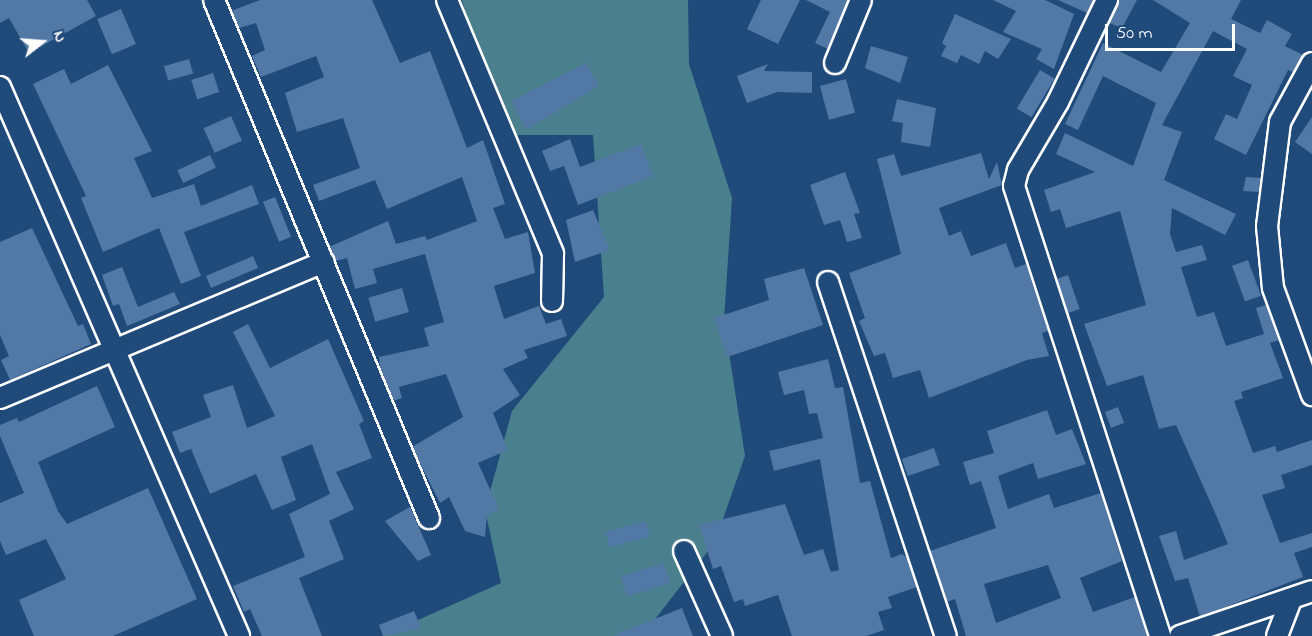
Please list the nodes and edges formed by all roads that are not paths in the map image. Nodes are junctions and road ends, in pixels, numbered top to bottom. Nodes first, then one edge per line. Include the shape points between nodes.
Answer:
1 (214, 0) edge
2 (447, 0) edge
3 (861, 0) edge
4 (1107, 0) edge
5 (835, 63) dead end
6 (1312, 63) edge
7 (0, 87) edge
8 (324, 262) junction
9 (828, 282) dead end
10 (552, 301) dead end
11 (113, 349) junction
12 (1312, 395) edge
13 (0, 398) edge
14 (429, 518) dead end
15 (684, 551) dead end
16 (1312, 591) edge
17 (1291, 600) junction
18 (239, 636) edge
19 (722, 636) edge
20 (946, 636) edge
21 (1160, 636) edge
22 (1179, 636) edge
23 (1277, 636) edge

1 - 8 street
2 - 10 street via 553,254
3 - 5 street
4 - 21 street via 1058,102 1018,170 1014,186
6 - 12 street via 1280,122 1267,226 1273,288
7 - 11 street
8 - 11 street
8 - 14 street
9 - 20 street
11 - 13 street
11 - 18 street
15 - 19 street
16 - 17 street
17 - 22 street
17 - 23 street

